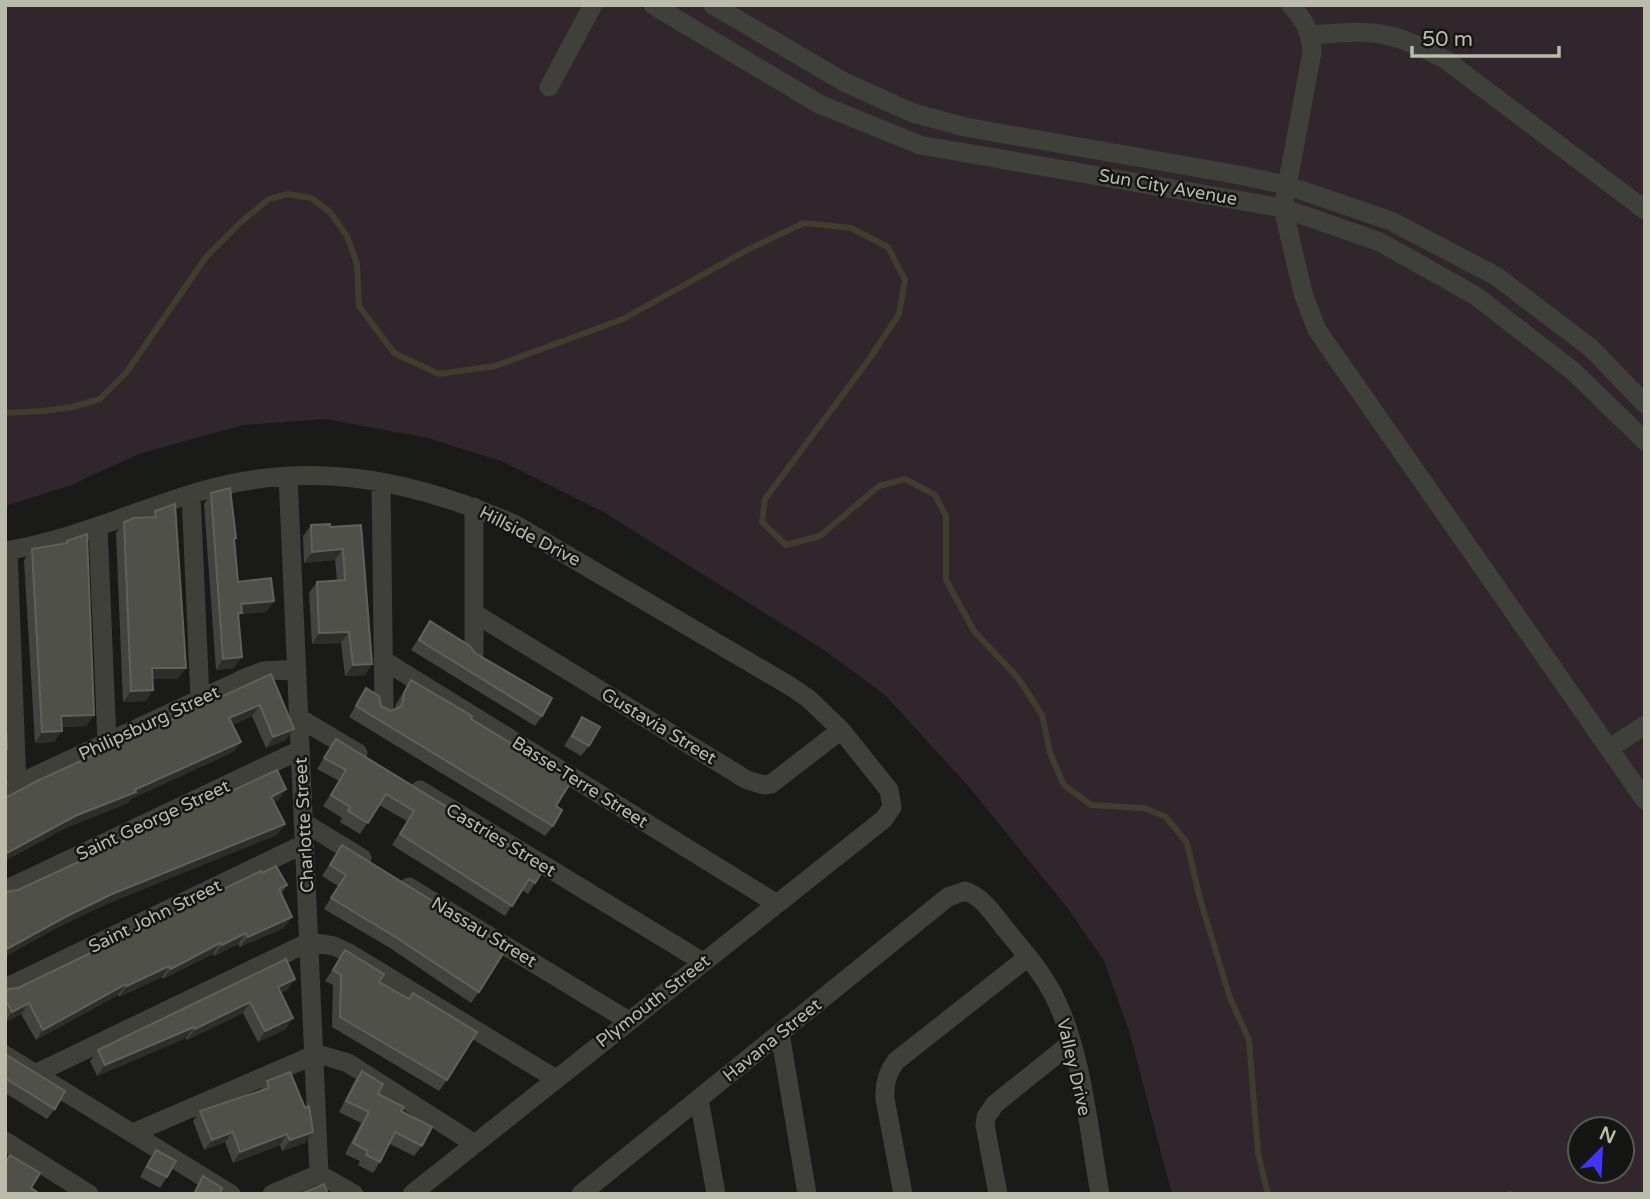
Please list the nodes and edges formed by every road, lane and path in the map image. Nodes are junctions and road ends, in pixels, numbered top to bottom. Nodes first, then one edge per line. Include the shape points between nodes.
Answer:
1 (593, 5) edge
2 (653, 5) edge
3 (713, 5) edge
4 (1291, 5) edge
5 (1311, 35) junction
6 (549, 87) dead end
7 (1286, 185) junction
8 (1283, 208) junction
9 (1645, 209) edge
10 (1645, 404) edge
11 (1645, 441) edge
12 (288, 476) junction
13 (381, 482) junction
14 (191, 494) junction
15 (474, 507) junction
16 (98, 526) junction
17 (7, 551) edge
18 (474, 613) junction
19 (474, 654) edge
20 (383, 660) junction
21 (297, 669) junction
22 (200, 699) junction
23 (384, 710) edge
24 (299, 718) junction
25 (1645, 725) edge
26 (841, 730) junction
27 (107, 742) junction
28 (1610, 748) junction
29 (300, 750) junction
30 (370, 761) edge
31 (406, 782) edge
32 (11, 787) edge
33 (1645, 800) edge
34 (892, 807) joint
35 (303, 822) junction
36 (304, 844) junction
37 (373, 865) edge
38 (396, 879) edge
39 (5, 890) edge
40 (965, 891) joint
41 (777, 904) junction
42 (309, 942) junction
43 (1028, 957) junction
44 (704, 962) junction
45 (5, 988) edge
46 (629, 1021) junction
47 (780, 1033) junction
48 (1071, 1043) junction
49 (5, 1055) edge
50 (314, 1055) junction
51 (35, 1074) junction
52 (556, 1079) junction
53 (699, 1099) junction
54 (133, 1133) junction
55 (5, 1141) edge
56 (475, 1143) junction
57 (319, 1174) junction
58 (602, 1186) edge
59 (89, 1194) edge
60 (231, 1194) edge
61 (272, 1194) edge
62 (354, 1194) edge
63 (412, 1194) edge
64 (581, 1194) edge
65 (716, 1194) edge
66 (807, 1194) edge
67 (903, 1194) edge
68 (998, 1194) edge
69 (1100, 1194) edge

1 - 6 street
2 - 8 street, Sun City Avenue via 819,104 920,145
3 - 7 street, Sun City Avenue via 844,82 913,113 965,127
4 - 5 street
5 - 7 street via 1310,71
5 - 9 street via 1383,33 1422,47 1446,60
7 - 8 street
7 - 10 street, Sun City Avenue via 1391,221 1496,276 1591,348
8 - 11 street, Sun City Avenue via 1380,242 1476,296 1573,371
8 - 28 street via 1303,293 1317,330
12 - 13 street, Hillside Drive via 323,474
12 - 14 street, Hillside Drive
12 - 21 street, Charlotte Street
13 - 15 street, Hillside Drive
13 - 20 street
14 - 16 street, Hillside Drive
14 - 22 street
15 - 18 street
15 - 26 street, Hillside Drive via 514,524 790,686
16 - 17 street, Hillside Drive
16 - 27 street
17 - 32 street
18 - 19 street
18 - 26 street, Gustavia Street via 756,783 771,784
20 - 23 street
20 - 41 street, Basse-Terre Street
21 - 22 street, Philipsburg Street via 264,671
21 - 24 street, Charlotte Street
22 - 27 street, Philipsburg Street
24 - 29 street, Charlotte Street
24 - 30 street
25 - 28 street
26 - 34 street, Hillside Drive via 889,790
27 - 32 street, Philipsburg Street
28 - 33 street
29 - 35 street, Charlotte Street
29 - 39 street, Saint George Street
31 - 44 street, Castries Street
34 - 41 street, Plymouth Street via 884,819
35 - 36 street, Charlotte Street
35 - 37 street
36 - 42 street, Charlotte Street
36 - 45 street, Saint John Street
38 - 46 street, Nassau Street
40 - 43 street, Valley Drive via 983,902
40 - 47 street, Havana Street via 948,897
41 - 44 street, Plymouth Street
42 - 50 street, Charlotte Street
42 - 51 street
42 - 52 street via 349,953
43 - 48 street, Valley Drive via 1054,996
43 - 67 street via 890,1069 885,1099
44 - 46 street, Plymouth Street
46 - 52 street, Plymouth Street
47 - 53 street, Havana Street
47 - 66 street
48 - 68 street via 995,1104 986,1117
48 - 69 street, Valley Drive
49 - 51 street
50 - 54 street
50 - 56 street via 348,1063
50 - 57 street, Charlotte Street
51 - 54 street
52 - 56 street, Plymouth Street
53 - 58 street, Havana Street
53 - 65 street
54 - 60 street
55 - 59 street
56 - 63 street, Plymouth Street
57 - 61 street
57 - 62 street
58 - 64 street, Havana Street

